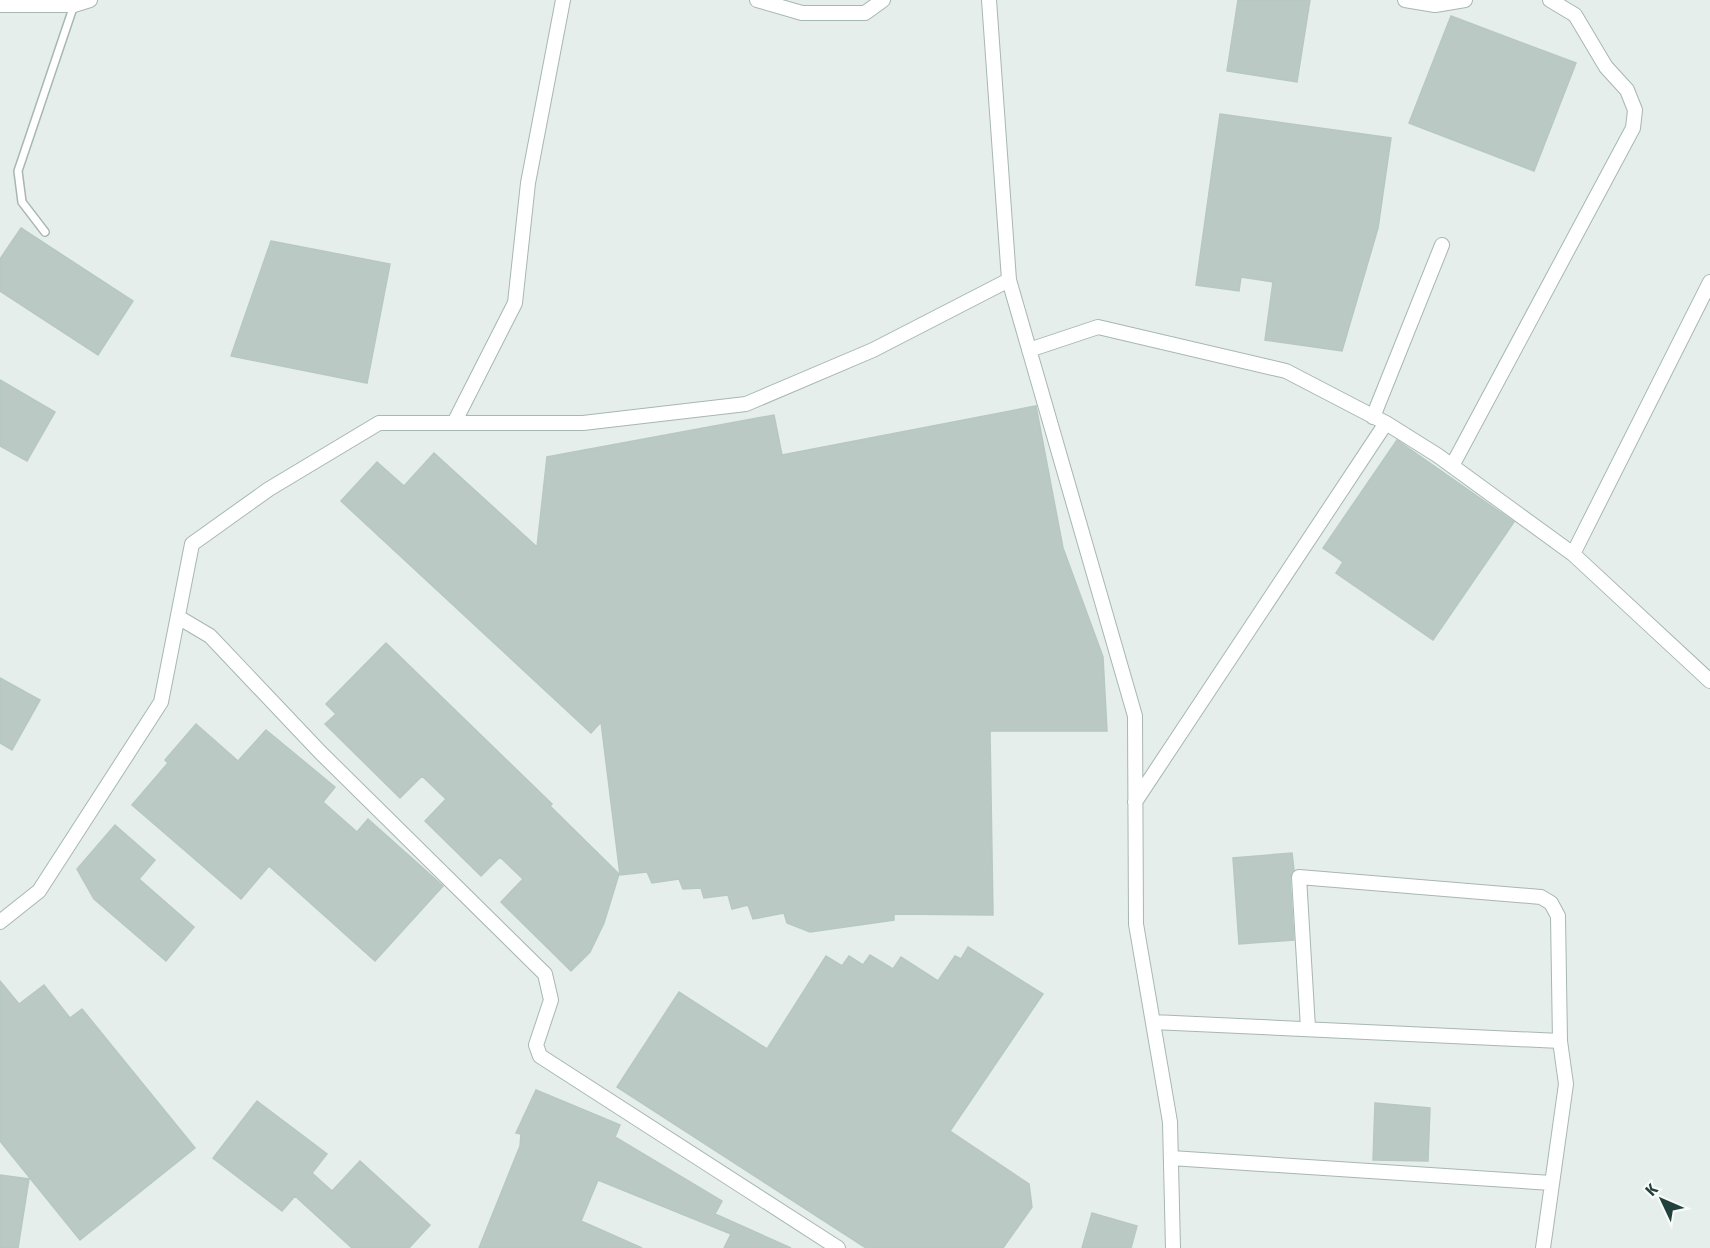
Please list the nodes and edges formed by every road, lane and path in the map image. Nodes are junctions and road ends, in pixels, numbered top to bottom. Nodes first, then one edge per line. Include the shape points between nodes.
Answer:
1 (90, 0) edge
2 (563, 0) edge
3 (757, 0) edge
4 (883, 0) edge
5 (989, 0) edge
6 (1405, 0) edge
7 (1466, 0) edge
8 (1550, 0) edge
9 (0, 5) edge
10 (74, 5) junction
11 (45, 232) dead end
12 (1442, 245) dead end
13 (1009, 280) junction
14 (1710, 282) edge
15 (1029, 350) junction
16 (1379, 420) junction
17 (454, 423) junction
18 (1452, 466) junction
19 (1573, 555) junction
20 (178, 617) junction
21 (1710, 681) edge
22 (1135, 802) junction
23 (0, 922) edge
24 (1153, 1022) junction
25 (1308, 1028) junction
26 (1560, 1041) junction
27 (1171, 1158) junction
28 (1552, 1183) junction
29 (838, 1248) edge
30 (1173, 1248) edge
31 (1543, 1248) edge

1 - 10 street
2 - 17 street via 528,183 515,303
3 - 4 street via 802,13 866,13
5 - 13 street
6 - 7 street via 1435,5
8 - 18 street via 1575,15 1606,67 1631,96 1635,119
9 - 10 street
10 - 11 lane via 18,171 22,202
12 - 16 street
13 - 15 street
13 - 17 street via 873,350 746,404 583,423
14 - 19 street
15 - 16 street via 1098,327 1286,370
15 - 22 street via 1134,716
16 - 18 street
16 - 22 street
17 - 20 street via 379,423 269,489 192,544
18 - 19 street
19 - 21 street
20 - 23 street via 161,702 39,891
20 - 29 street via 210,636 320,752 545,975 551,1000 536,1045 540,1056
22 - 24 street via 1136,924
24 - 25 street
24 - 27 street via 1170,1122
25 - 26 street
25 - 26 street via 1299,877 1546,899 1558,916
26 - 28 street via 1566,1084
27 - 28 street
27 - 30 street
28 - 31 street

